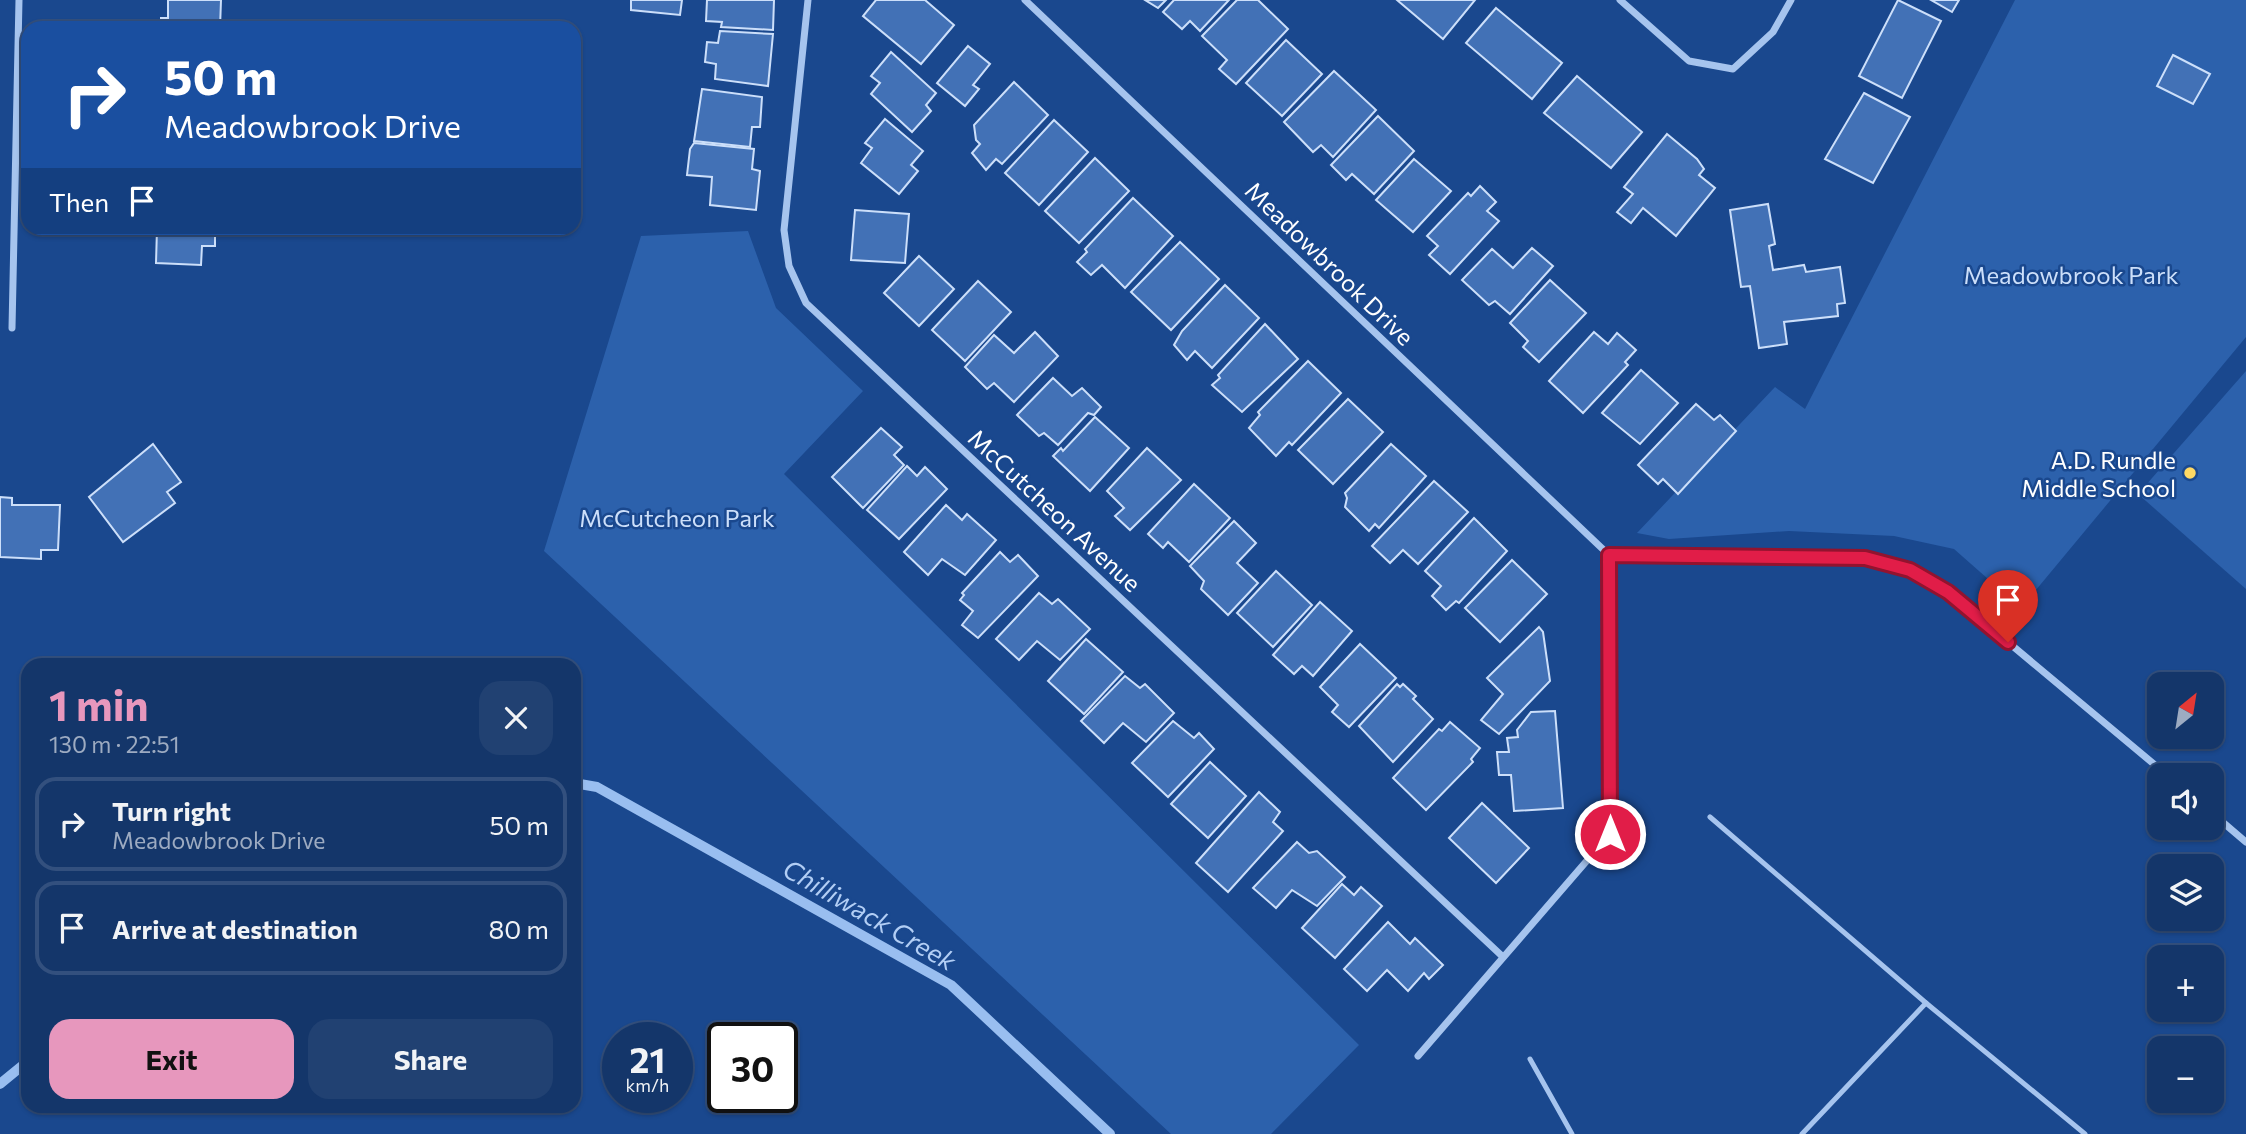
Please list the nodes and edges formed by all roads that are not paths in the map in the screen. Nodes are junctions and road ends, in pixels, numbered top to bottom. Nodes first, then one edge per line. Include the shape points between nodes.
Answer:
1 (19, 0) edge
2 (808, 0) edge
3 (1025, 0) edge
4 (1620, 0) edge
5 (1791, 0) edge
6 (12, 328) dead end
7 (1609, 555) junction
8 (2153, 763) edge
9 (1710, 817) dead end
10 (2224, 823) edge
11 (2246, 842) edge
12 (1502, 956) junction
13 (1926, 1003) junction
14 (1418, 1056) dead end
15 (1530, 1059) dead end
16 (1572, 1134) edge
17 (1802, 1134) edge
18 (2085, 1134) edge

1 - 6 street
2 - 12 street, McCutcheon Avenue via 784,230 789,267 806,303
3 - 7 street, Meadowbrook Drive
4 - 5 street via 1689,61 1733,69 1773,32
7 - 8 street via 1865,558 1910,570 1948,592
7 - 12 street via 1610,834
9 - 13 lane
10 - 11 street
12 - 14 street
13 - 17 lane
13 - 18 lane
15 - 16 lane

